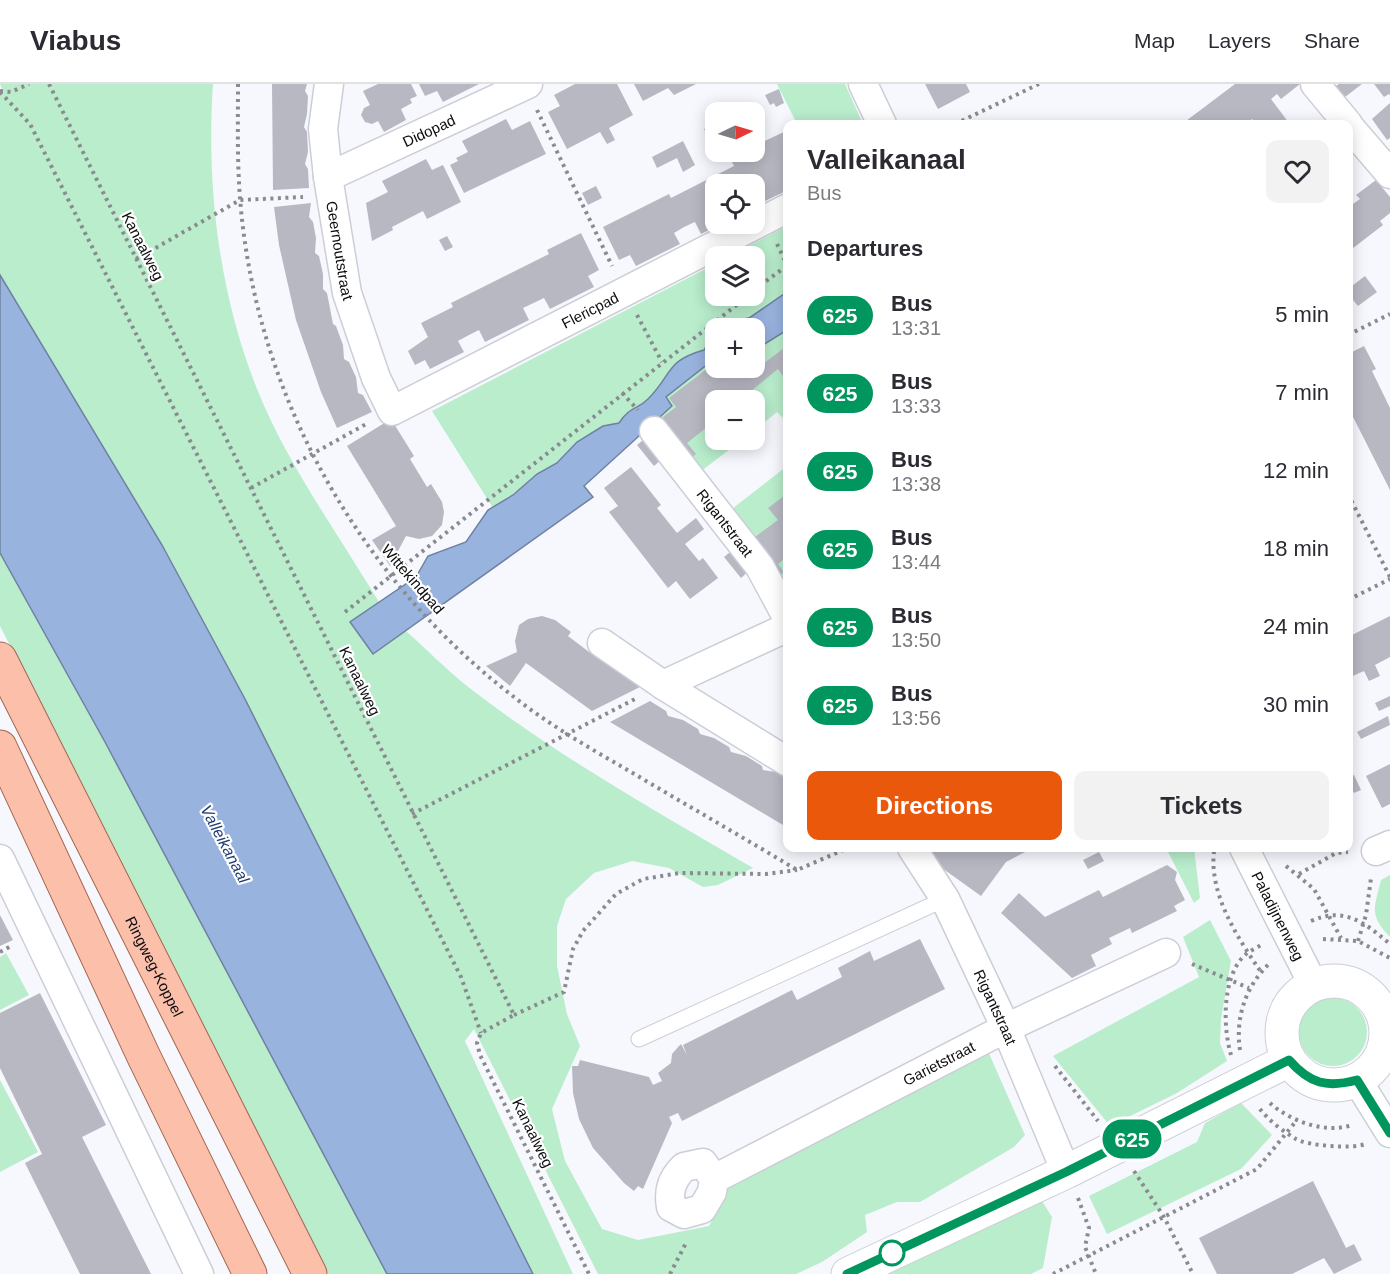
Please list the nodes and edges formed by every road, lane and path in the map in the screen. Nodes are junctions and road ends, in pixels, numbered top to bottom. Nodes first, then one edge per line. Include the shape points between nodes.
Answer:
1 (29, 84) edge
2 (49, 84) edge
3 (238, 84) edge
4 (328, 84) edge
5 (863, 84) edge
6 (1039, 84) edge
7 (1315, 84) edge
8 (527, 85) edge
9 (0, 92) edge
10 (880, 120) edge
11 (963, 120) edge
12 (1344, 120) edge
13 (1353, 131) edge
14 (1390, 174) edge
15 (329, 186) junction
16 (240, 200) junction
17 (783, 211) edge
18 (136, 260) junction
19 (783, 269) edge
20 (765, 282) edge
21 (624, 292) junction
22 (735, 306) edge
23 (1390, 314) edge
24 (1353, 332) edge
25 (662, 362) junction
26 (622, 393) junction
27 (633, 404) dead end
28 (392, 411) junction
29 (654, 431) dead end
30 (313, 455) junction
31 (251, 488) junction
32 (1353, 504) edge
33 (390, 575) junction
34 (1390, 578) edge
35 (1353, 597) edge
36 (783, 610) edge
37 (345, 612) dead end
38 (783, 629) edge
39 (602, 643) dead end
40 (0, 659) edge
41 (663, 685) junction
42 (566, 734) junction
43 (0, 747) edge
44 (783, 759) edge
45 (412, 814) junction
46 (1383, 848) edge
47 (1353, 851) edge
48 (839, 852) edge
49 (915, 852) edge
50 (1215, 852) edge
51 (1246, 852) edge
52 (1345, 852) edge
53 (0, 859) edge
54 (1284, 864) dead end
55 (797, 870) junction
56 (1299, 874) junction
57 (945, 899) junction
58 (1341, 938) dead end
59 (1358, 941) dead end
60 (1166, 953) joint
61 (1261, 972) dead end
62 (1313, 984) junction
63 (1249, 988) dead end
64 (1385, 1007) edge
65 (514, 1016) junction
66 (1006, 1028) junction
67 (481, 1034) junction
68 (639, 1039) dead end
69 (1289, 1060) junction
70 (1357, 1080) junction
71 (1241, 1084) junction
72 (1297, 1120) dead end
73 (1288, 1132) junction
74 (1390, 1133) edge
75 (1066, 1172) junction
76 (714, 1179) dead end
77 (1088, 1257) junction
78 (199, 1274) edge
79 (250, 1274) edge
80 (310, 1274) edge
81 (589, 1274) edge
82 (848, 1274) edge
83 (1053, 1274) edge
84 (1096, 1274) edge

1 - 9 path
2 - 18 path, Kanaalweg
3 - 16 path, Wittekindpad
4 - 15 street, Geernoutstraat via 323,129
5 - 10 street
6 - 11 path
7 - 12 street
8 - 15 street, Didopad
8 - 21 path
9 - 67 path, Kanaalweg via 30,124 461,977
13 - 14 street
15 - 16 path
15 - 28 street, Geernoutstraat via 347,293 376,378
16 - 18 path
16 - 30 path, Wittekindpad via 258,307 282,386
17 - 21 street, Flericpad
18 - 31 path, Kanaalweg
19 - 20 path
21 - 25 path
21 - 28 street, Flericpad
22 - 25 path
23 - 24 path
25 - 26 path
26 - 27 path
26 - 33 path
28 - 30 path
29 - 36 street, Rigantstraat via 760,567
30 - 31 path
30 - 33 path, Wittekindpad via 344,513
31 - 45 path, Kanaalweg
32 - 34 path
33 - 37 path
33 - 42 path, Wittekindpad via 429,618 513,697
34 - 35 path
38 - 41 street
39 - 41 street
40 - 80 main road, Ringweg-Koppel
41 - 42 path
41 - 44 street
42 - 45 path
42 - 55 path, Wittekindpad
43 - 79 main road via 134,1038
45 - 65 path, Kanaalweg
46 - 47 path
46 - 59 path
48 - 55 path
49 - 57 street, Rigantstraat
50 - 61 path via 1215,882 1222,903
51 - 62 street, Paladijnenweg
52 - 56 path via 1336,853
53 - 78 street
54 - 56 path
55 - 65 path via 766,874 680,873 643,879 616,894 583,931 573,949 564,992
56 - 58 path via 1314,889
57 - 66 street, Rigantstraat
57 - 68 lane
60 - 63 path
60 - 66 street, Garietstraat
62 - 64 street via 1328,980 1351,984
62 - 69 street via 1298,994 1285,1016 1282,1041
64 - 70 street via 1385,1041 1380,1057
65 - 67 path
66 - 75 street, Rigantstraat
66 - 76 street, Garietstraat
67 - 81 path, Kanaalweg via 477,1043 480,1055
69 - 70 street via 1300,1073 1318,1083 1338,1085
69 - 71 street
70 - 74 street
71 - 73 path via 1267,1119
71 - 75 street
72 - 73 path
73 - 74 path via 1298,1140 1355,1148
73 - 77 path via 1257,1169
75 - 77 path via 1089,1228 1085,1247
75 - 82 street
77 - 83 path
77 - 84 path

